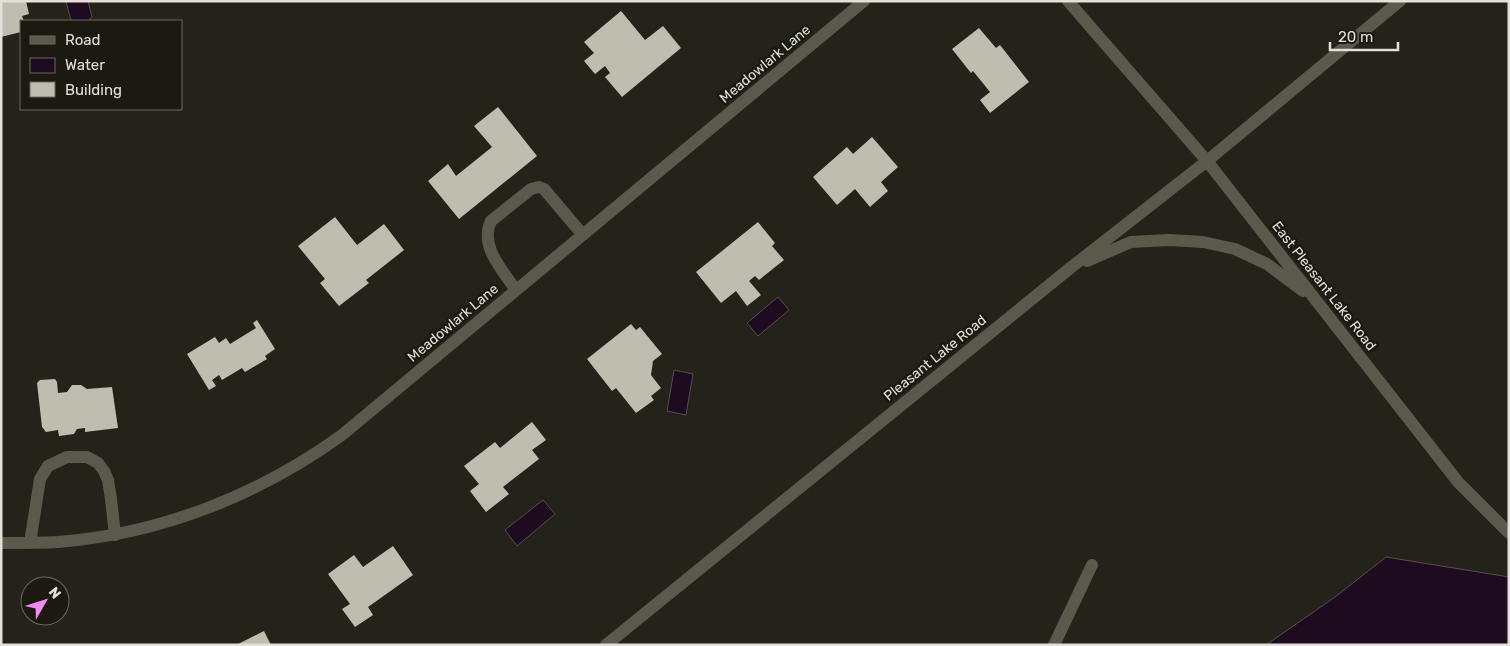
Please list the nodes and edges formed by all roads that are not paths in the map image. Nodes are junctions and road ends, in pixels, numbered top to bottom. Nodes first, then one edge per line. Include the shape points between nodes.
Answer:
1 (864, 1) edge
2 (1068, 1) edge
3 (1400, 1) edge
4 (1207, 161) junction
5 (583, 235) junction
6 (1069, 269) junction
7 (516, 290) junction
8 (1317, 301) junction
9 (1509, 533) edge
10 (115, 535) junction
11 (1, 543) edge
12 (30, 543) junction
13 (1092, 565) dead end
14 (606, 645) edge
15 (1054, 645) edge

1 - 5 street, Meadowlark Lane
2 - 4 street, East Pleasant Lake Road
3 - 4 street, Pleasant Lake Road
4 - 6 street, Pleasant Lake Road
4 - 8 street, East Pleasant Lake Road
5 - 7 street, Meadowlark Lane
5 - 7 street via 544,189 538,187 491,221 488,228 490,246
6 - 8 street via 1131,242 1203,242 1235,249 1267,264
6 - 14 street, Pleasant Lake Road
7 - 10 street, Meadowlark Lane via 316,454 215,506
8 - 9 street, East Pleasant Lake Road via 1458,482
10 - 12 street, Meadowlark Lane
10 - 12 street via 104,471 87,457 67,458 48,466 40,479
11 - 12 street, Meadowlark Lane
13 - 15 street

